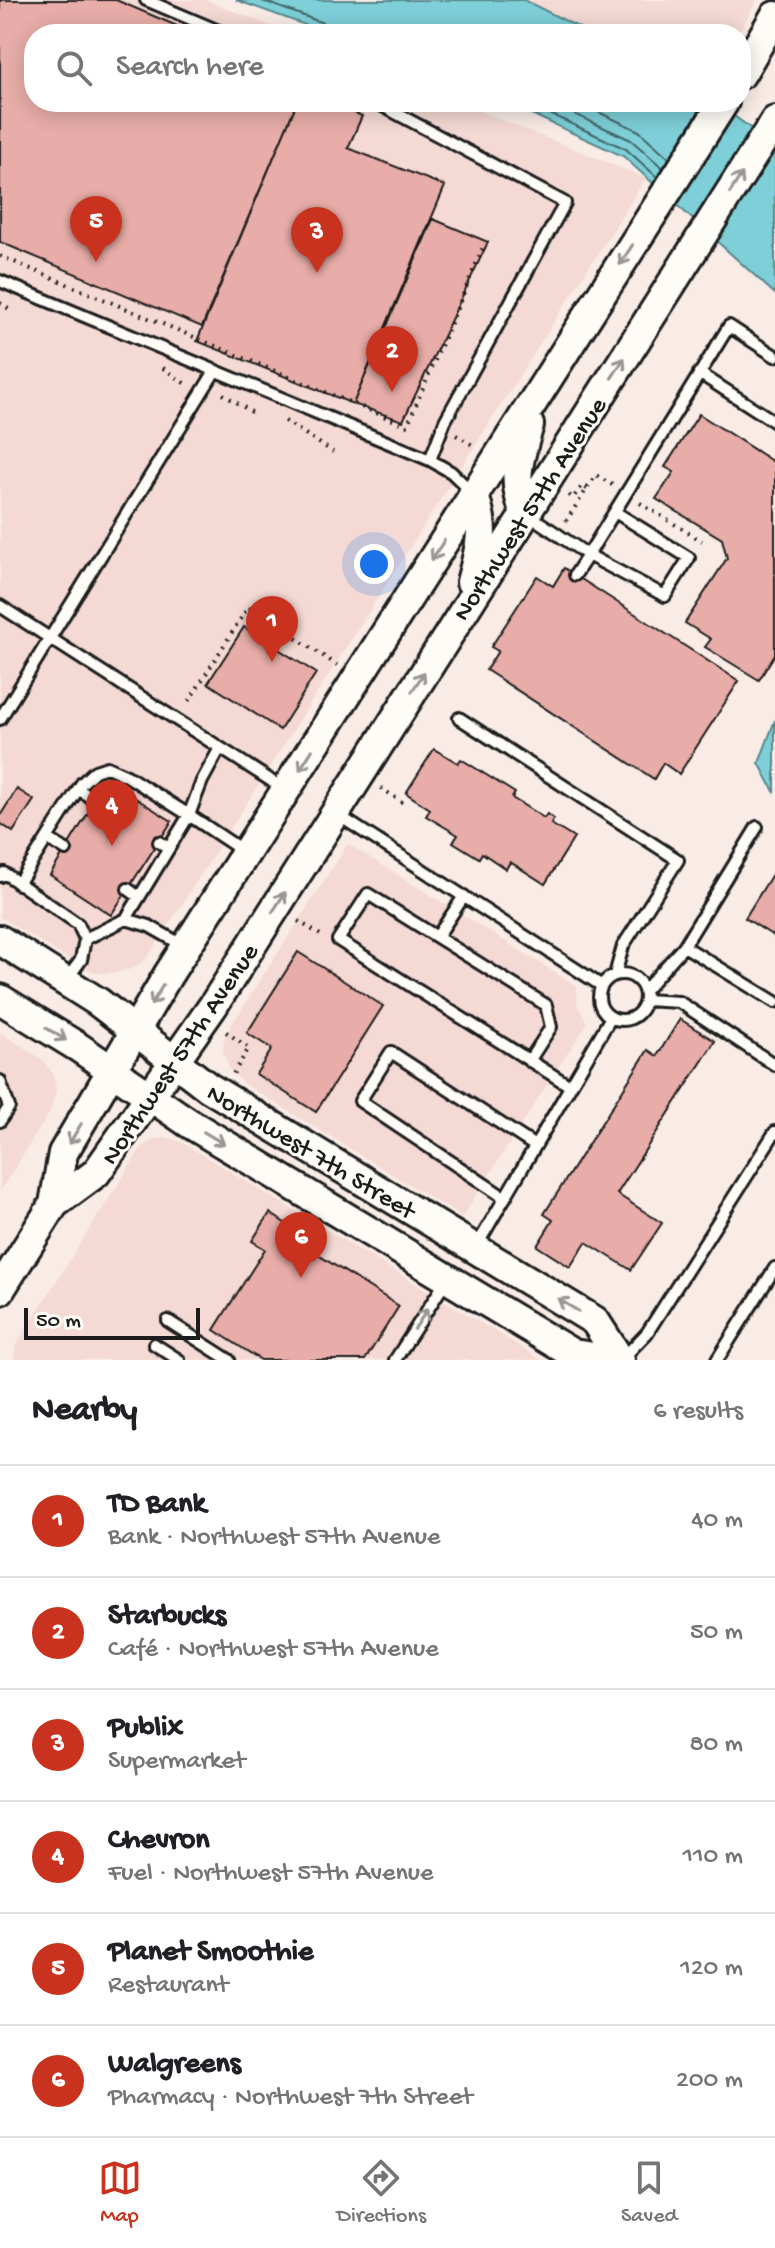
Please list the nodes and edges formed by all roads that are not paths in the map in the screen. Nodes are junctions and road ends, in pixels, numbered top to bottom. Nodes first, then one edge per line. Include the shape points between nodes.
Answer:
1 (146, 0) edge
2 (775, 16) edge
3 (202, 24) edge
4 (751, 57) edge
5 (394, 112) edge
6 (719, 112) edge
7 (768, 133) edge
8 (0, 281) edge
9 (775, 356) edge
10 (215, 371) junction
11 (699, 373) junction
12 (540, 389) junction
13 (775, 422) edge
14 (430, 460) junction
15 (473, 494) junction
16 (615, 512) junction
17 (525, 513) junction
18 (588, 555) junction
19 (575, 575) dead end
20 (0, 606) edge
21 (463, 610) junction
22 (50, 639) junction
23 (459, 718) dead end
24 (0, 719) edge
25 (220, 748) junction
26 (78, 789) junction
27 (286, 791) junction
28 (96, 801) dead end
29 (336, 814) junction
30 (189, 815) junction
31 (757, 827) dead end
32 (47, 838) junction
33 (159, 842) dead end
34 (169, 848) junction
35 (66, 850) dead end
36 (246, 853) junction
37 (1, 873) edge
38 (18, 884) junction
39 (128, 889) dead end
40 (464, 896) junction
41 (139, 897) junction
42 (126, 919) junction
43 (437, 937) junction
44 (85, 939) junction
45 (0, 940) edge
46 (684, 946) junction
47 (186, 947) junction
48 (615, 975) junction
49 (65, 982) junction
50 (602, 986) junction
51 (645, 995) junction
52 (0, 999) edge
53 (775, 1002) edge
54 (611, 1017) junction
55 (135, 1031) junction
56 (174, 1060) junction
57 (529, 1061) junction
58 (775, 1065) edge
59 (112, 1070) junction
60 (0, 1081) edge
61 (570, 1086) junction
62 (148, 1096) junction
63 (0, 1121) edge
64 (775, 1132) edge
65 (535, 1146) junction
66 (505, 1198) junction
67 (54, 1204) junction
68 (475, 1249) junction
69 (775, 1268) edge
70 (447, 1279) junction
71 (0, 1290) edge
72 (168, 1321) dead end
73 (154, 1344) dead end
74 (179, 1360) edge
75 (229, 1360) edge
76 (395, 1360) edge
77 (619, 1360) edge
78 (717, 1360) edge

1 - 3 lane
2 - 4 main road
5 - 14 lane via 565,203 445,421
6 -> 12 main road, Northwest 57th Avenue
17 -> 7 main road, Northwest 57th Avenue
8 - 10 lane
9 - 11 lane via 729,326
10 - 14 lane
10 - 22 lane
11 - 13 lane
11 - 16 lane
12 - 15 main road, Northwest 57th Avenue
12 - 17 main road via 517,465 516,491
14 - 15 lane
15 - 21 main road via 481,513 482,538
15 -> 27 main road, Northwest 57th Avenue
16 - 18 lane
16 - 18 lane via 689,558 665,596
17 - 18 lane
17 - 21 main road, Northwest 57th Avenue
18 - 19 lane
20 - 22 lane
29 -> 21 main road, Northwest 57th Avenue
22 - 24 lane
22 - 25 lane
23 - 48 lane via 678,860 623,946
25 - 27 lane
25 - 30 lane
26 - 28 lane
26 - 30 lane via 95,771 107,767
26 - 32 lane
27 - 36 main road, Northwest 57th Avenue
29 - 40 lane
56 -> 29 main road, Northwest 57th Avenue
30 - 34 lane
30 - 36 lane
31 - 46 lane
32 - 35 lane
32 - 38 lane
33 - 34 lane
34 - 41 lane
36 - 47 main road, Northwest 57th Avenue
37 - 38 lane
38 - 44 lane via 78,924
39 - 41 lane
40 - 43 lane
40 - 50 lane
41 - 42 lane
42 - 44 lane
42 - 47 lane
43 - 57 lane via 546,1005 551,1027
43 - 57 lane via 368,894 338,940
44 - 49 lane via 81,960
45 - 49 main road, Northwest 7th Street
46 - 51 lane
46 - 53 lane
47 -> 55 main road, Northwest 57th Avenue
48 - 50 lane
48 - 51 lane via 630,975
49 - 55 main road, Northwest 7th Street
50 - 54 lane via 599,1000
51 - 54 lane via 633,1018
51 - 58 lane via 679,1002
52 -> 59 main road, Northwest 7th Street
54 - 61 lane
55 - 56 main road, Northwest 7th Street
55 - 59 main road, Northwest 57th Avenue
56 - 62 main road, Northwest 57th Avenue
56 - 68 main road, Northwest 7th Street via 233,1104
57 - 61 lane
59 - 62 main road, Northwest 7th Street
59 -> 67 main road, Northwest 57th Avenue via 63,1153
60 - 63 lane via 9,1107
61 - 65 lane
62 - 67 main road, Northwest 57th Avenue via 96,1173
62 -> 70 main road, Northwest 7th Street
64 - 77 lane via 647,1333
65 - 66 lane
65 - 66 lane via 391,1052 360,1101
66 - 68 lane
67 - 71 main road
77 -> 68 main road, Northwest 7th Street via 595,1321
69 - 78 lane
76 -> 70 lane
70 - 77 main road, Northwest 7th Street via 573,1354
72 - 75 lane
73 - 74 lane

